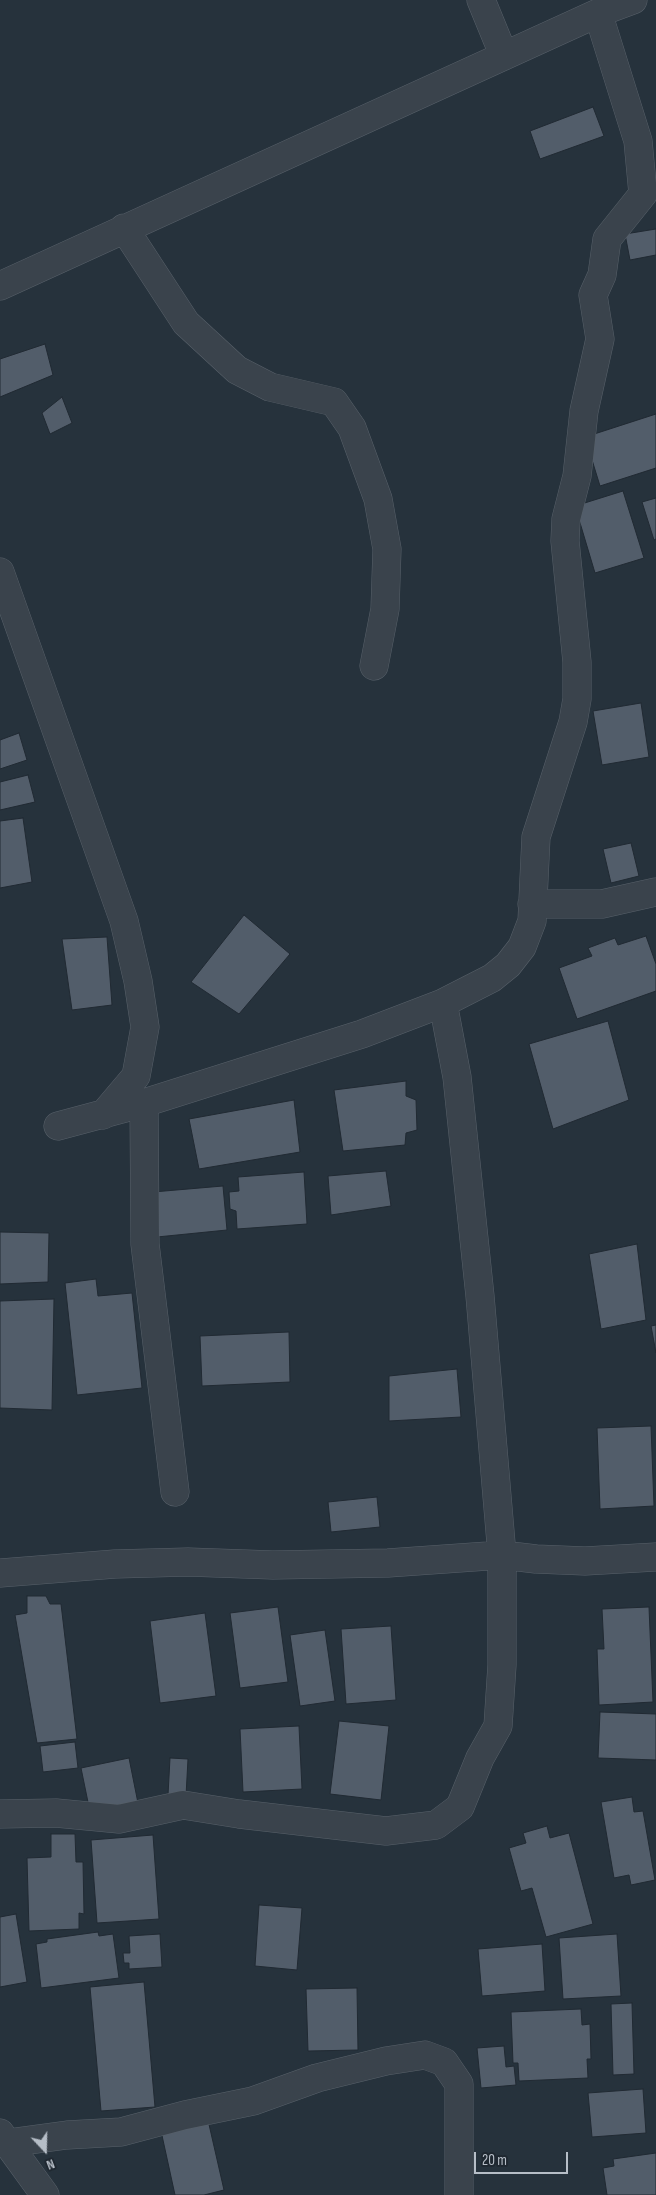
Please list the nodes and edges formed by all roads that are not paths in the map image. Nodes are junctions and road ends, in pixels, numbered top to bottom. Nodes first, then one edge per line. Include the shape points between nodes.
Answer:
1 (481, 0) edge
2 (633, 0) edge
3 (598, 13) junction
4 (504, 56) junction
5 (124, 228) junction
6 (0, 286) edge
7 (0, 572) edge
8 (374, 666) dead end
9 (656, 892) edge
10 (532, 904) junction
11 (443, 1002) junction
12 (144, 1103) junction
13 (103, 1115) junction
14 (58, 1126) dead end
15 (175, 1492) dead end
16 (502, 1555) junction
17 (656, 1557) edge
18 (0, 1574) edge
19 (0, 1814) edge
20 (4, 2138) edge
21 (45, 2195) edge
22 (459, 2195) edge

1 - 4 street
2 - 3 street
3 - 4 street
3 - 10 street via 638,141 643,194 607,239 602,275 593,295 600,339 584,411 565,542 577,662 577,699 573,722 536,837
4 - 5 street
5 - 6 street
5 - 8 street via 186,323 237,370 270,387 334,402 352,428 378,498 387,549 385,609
7 - 13 street via 124,920 138,981 144,1027 136,1076
9 - 10 street via 602,904
10 - 11 street via 532,921 522,947 508,965 492,978
11 - 12 street via 362,1034
11 - 16 street via 457,1077
12 - 13 street
12 - 15 street via 145,1244
13 - 14 street
16 - 17 street via 585,1561
16 - 18 street via 273,1566 188,1562 115,1564
16 - 19 street via 502,1665 498,1726 480,1758 460,1807 436,1825 386,1831 183,1805 119,1819 56,1813
20 - 21 street
20 - 22 street via 122,2132 253,2100 326,2076 425,2055 444,2062 459,2084

